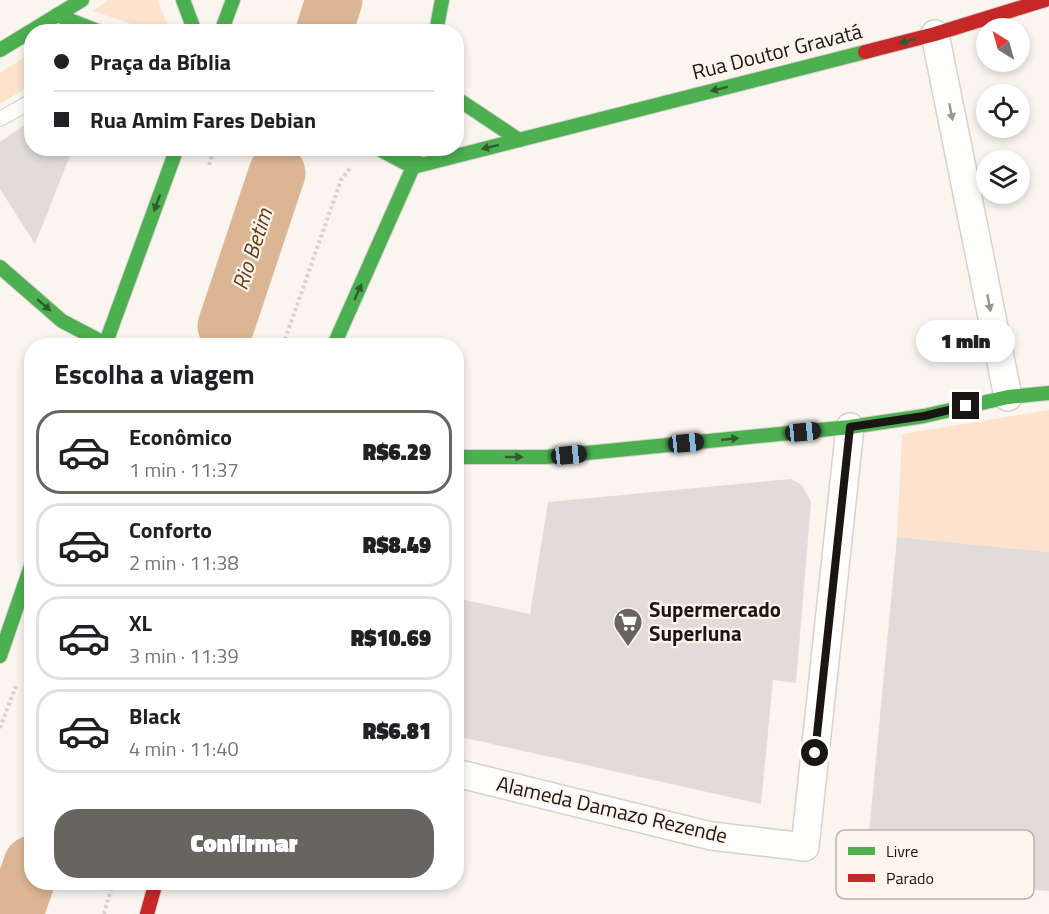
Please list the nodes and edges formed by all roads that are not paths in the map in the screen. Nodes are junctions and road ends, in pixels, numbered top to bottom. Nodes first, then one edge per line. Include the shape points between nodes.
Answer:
1 (82, 0) edge
2 (183, 0) edge
3 (233, 0) edge
4 (442, 0) edge
5 (1045, 0) edge
6 (57, 15) junction
7 (42, 24) edge
8 (80, 24) edge
9 (192, 24) edge
10 (224, 24) edge
11 (438, 24) edge
12 (935, 34) junction
13 (24, 35) edge
14 (0, 50) edge
15 (464, 103) edge
16 (24, 105) edge
17 (0, 118) edge
18 (519, 140) junction
19 (464, 154) edge
20 (174, 156) edge
21 (392, 156) edge
22 (415, 156) edge
23 (456, 156) edge
24 (413, 167) junction
25 (0, 267) edge
26 (93, 338) edge
27 (109, 338) edge
28 (337, 338) edge
29 (1049, 393) edge
30 (1008, 397) junction
31 (850, 427) junction
32 (464, 457) edge
33 (24, 586) edge
34 (0, 656) edge
35 (464, 775) edge
36 (154, 890) edge
37 (147, 914) edge

1 - 6 main road
2 - 9 main road
3 - 10 main road
4 - 11 main road
5 - 12 main road, Rua Doutor Gravatá
6 - 7 main road
6 - 8 main road
12 -> 18 main road, Rua Doutor Gravatá
12 -> 30 street
13 - 14 main road
15 - 18 main road
16 - 17 lane
18 -> 19 main road, Rua Doutor Gravatá
20 -> 27 main road
21 - 24 main road
22 - 24 main road
23 -> 24 main road, Rua Doutor Gravatá
28 -> 24 main road
25 -> 26 main road via 62,321
29 - 30 main road
30 - 31 main road
32 -> 31 main road via 546,457
31 - 35 street, Alameda Damazo Rezende via 805,847 711,836
33 - 34 main road
36 - 37 main road

